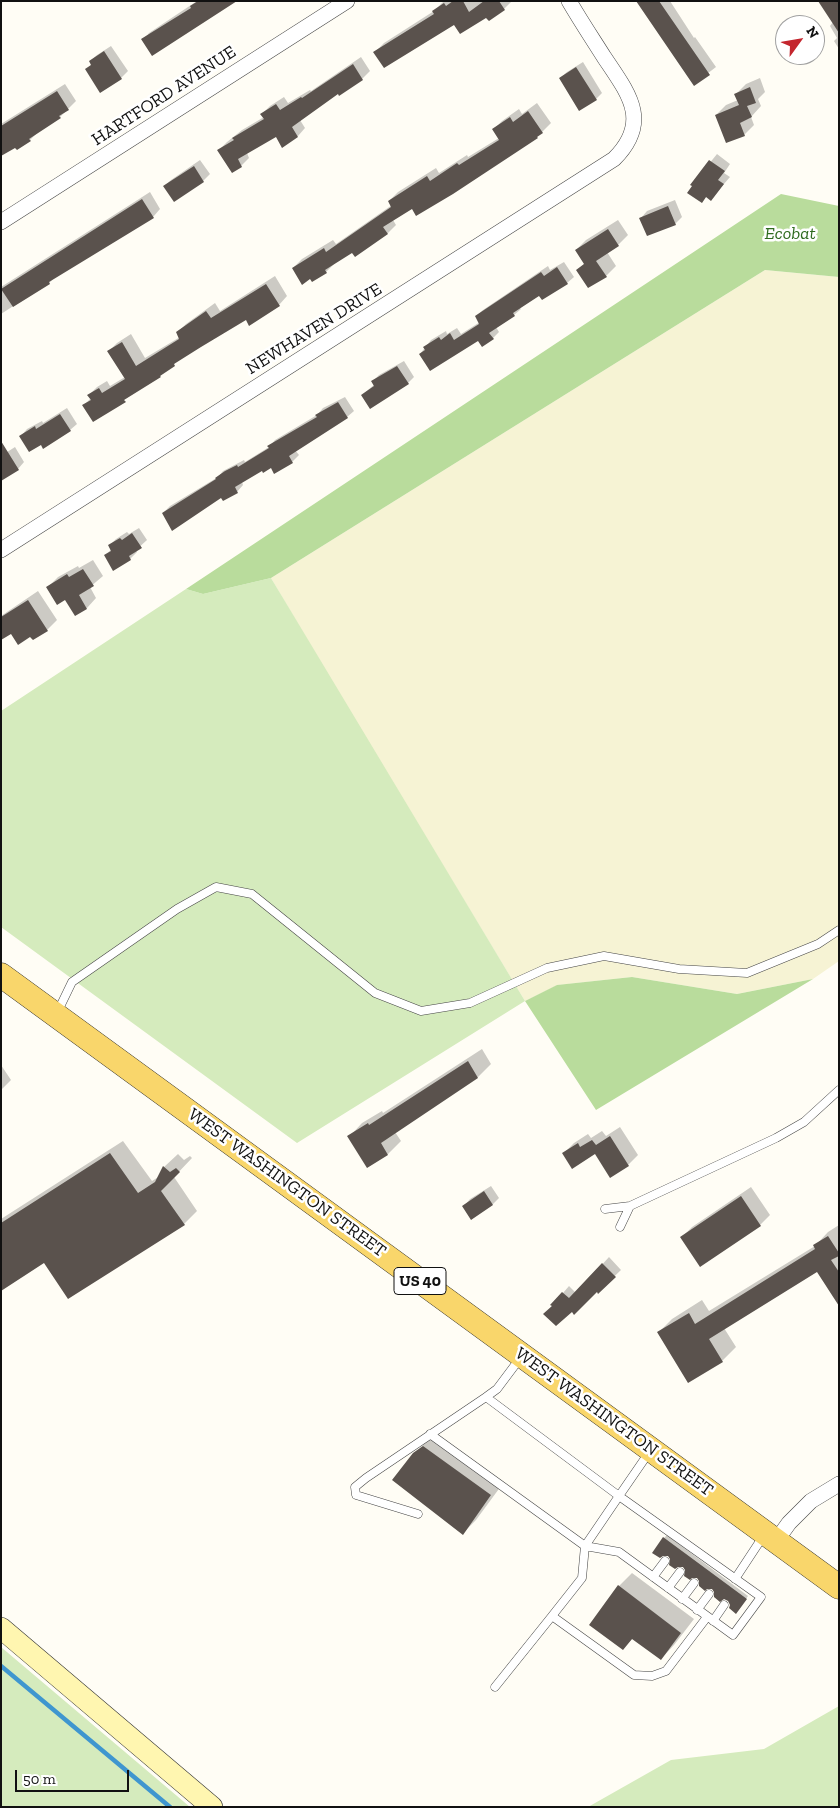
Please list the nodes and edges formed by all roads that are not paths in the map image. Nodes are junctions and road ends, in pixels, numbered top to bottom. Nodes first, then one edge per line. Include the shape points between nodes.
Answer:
1 (348, 1) edge
2 (569, 1) edge
3 (1, 222) edge
4 (1, 550) edge
5 (839, 930) edge
6 (1, 975) edge
7 (56, 1015) junction
8 (839, 1090) edge
9 (630, 1206) junction
10 (605, 1209) dead end
11 (620, 1227) dead end
12 (522, 1355) junction
13 (486, 1397) junction
14 (430, 1434) junction
15 (651, 1449) junction
16 (839, 1484) edge
17 (619, 1496) junction
18 (418, 1514) dead end
19 (770, 1537) junction
20 (585, 1546) junction
21 (665, 1561) dead end
22 (680, 1572) dead end
23 (725, 1572) junction
24 (653, 1577) junction
25 (720, 1580) dead end
26 (737, 1581) junction
27 (694, 1583) dead end
28 (839, 1587) edge
29 (668, 1588) junction
30 (735, 1590) dead end
31 (709, 1594) dead end
32 (682, 1598) junction
33 (724, 1605) dead end
34 (697, 1610) junction
35 (552, 1616) junction
36 (710, 1619) junction
37 (1, 1628) edge
38 (495, 1687) dead end
39 (212, 1807) edge

1 - 3 street, HARTFORD AVENUE
2 - 4 street, NEWHAVEN DRIVE via 628,92 633,107 632,128 620,153 607,165
5 - 7 lane via 818,944 747,973 678,969 604,956 547,968 470,1003 421,1011 375,993 252,894 216,887 177,909 72,982
6 - 7 main road, WEST WASHINGTON STREET / US 40
7 - 12 main road, WEST WASHINGTON STREET / US 40
8 - 9 lane via 804,1122 776,1138
9 - 10 lane
9 - 11 lane
12 - 13 lane via 497,1389
12 - 15 main road, WEST WASHINGTON STREET / US 40
13 - 14 lane
13 - 17 lane
14 - 18 lane via 355,1487 356,1495
14 - 20 lane
15 - 17 lane
15 - 19 main road, WEST WASHINGTON STREET / US 40
16 - 19 street via 811,1501
17 - 20 lane
17 - 23 lane via 707,1565
19 - 26 lane
19 - 28 main road, WEST WASHINGTON STREET / US 40
20 - 24 lane via 619,1552
20 - 35 lane via 582,1578
21 - 24 lane
22 - 29 lane
23 - 25 lane
23 - 26 lane
24 - 29 lane
26 - 30 lane
26 - 36 lane via 761,1597 732,1636
27 - 32 lane
29 - 32 lane
31 - 34 lane
32 - 34 lane
33 - 36 lane
34 - 36 lane
35 - 36 lane via 634,1674 652,1676 666,1671
35 - 38 lane
37 - 39 street

